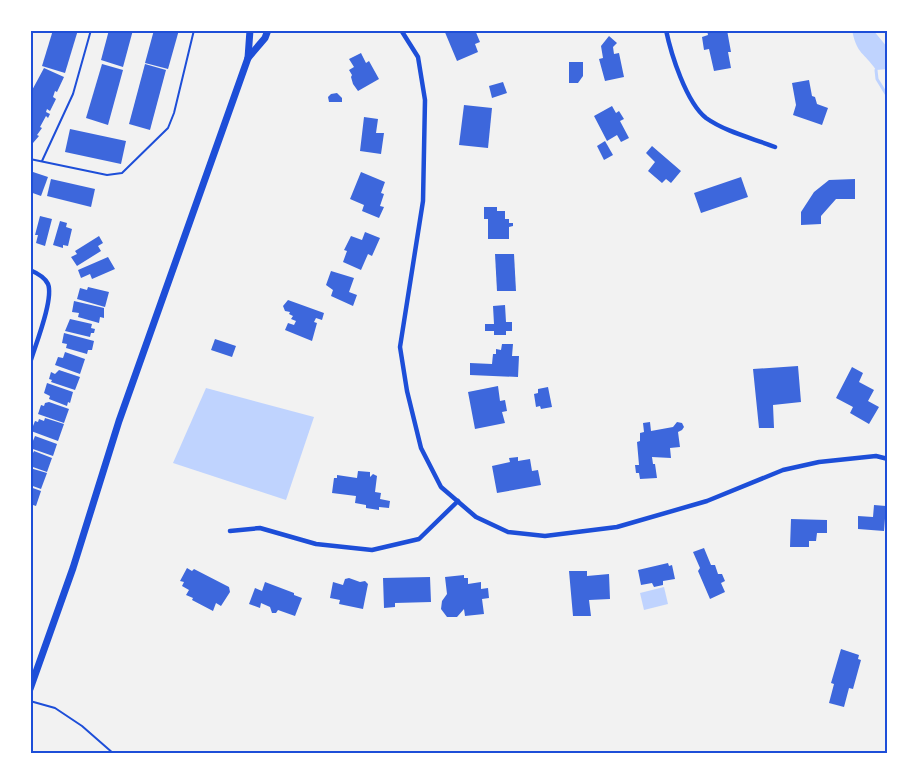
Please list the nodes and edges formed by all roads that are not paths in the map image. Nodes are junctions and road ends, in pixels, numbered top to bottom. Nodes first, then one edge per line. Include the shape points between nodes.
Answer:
1 (91, 30) edge
2 (194, 30) edge
3 (250, 30) edge
4 (268, 30) edge
5 (401, 30) edge
6 (666, 30) edge
7 (248, 58) junction
8 (775, 147) dead end
9 (30, 159) edge
10 (42, 161) junction
11 (30, 270) edge
12 (30, 363) edge
13 (888, 459) edge
14 (458, 501) junction
15 (230, 531) dead end
16 (30, 689) edge
17 (30, 700) edge
18 (114, 754) edge

1 - 10 lane via 73,94
2 - 10 lane via 168,128 122,173 107,175
3 - 7 main road
4 - 7 main road
5 - 14 street via 418,57 425,100 423,201 400,347 421,448 441,487
6 - 8 street via 688,93 705,117
7 - 16 main road via 119,421
9 - 10 lane
11 - 12 street via 46,279 50,287
13 - 14 street via 876,456 783,470 707,501 617,527 545,536 508,532 476,517
14 - 15 street via 419,540 372,549 315,544 260,528
17 - 18 lane via 55,708

